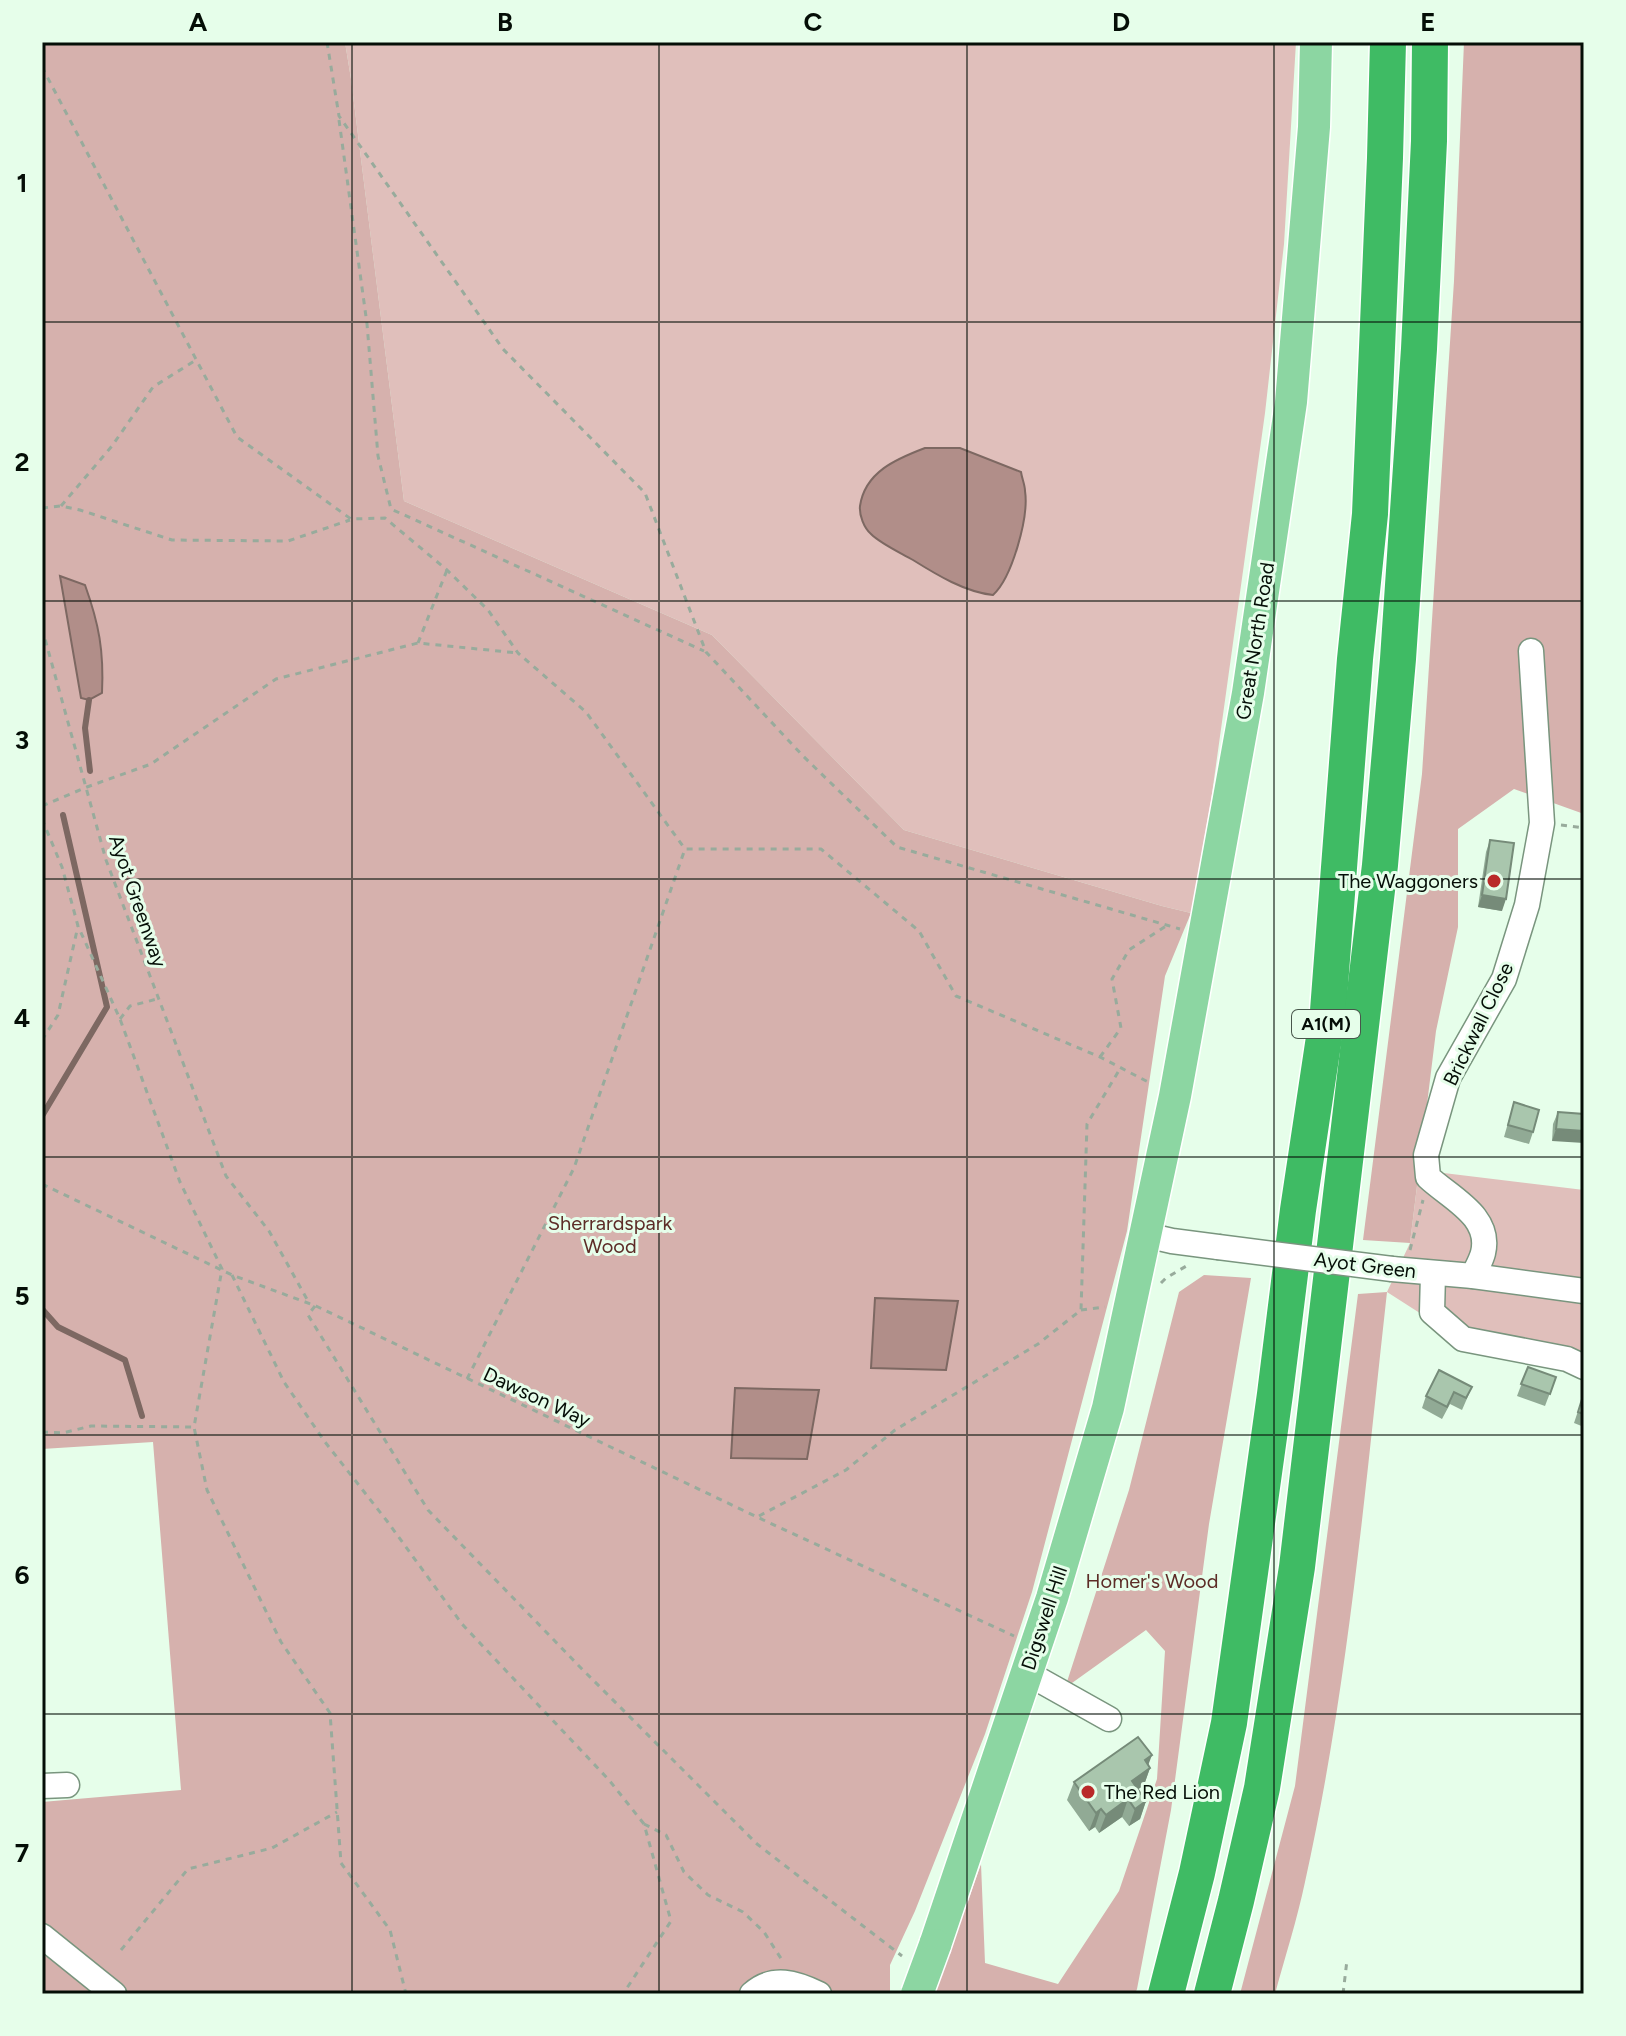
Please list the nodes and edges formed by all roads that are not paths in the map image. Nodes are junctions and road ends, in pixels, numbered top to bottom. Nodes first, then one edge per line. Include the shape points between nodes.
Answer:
1 (1316, 42) edge
2 (1388, 42) edge
3 (1430, 42) edge
4 (1531, 651) dead end
5 (1146, 1235) junction
6 (1433, 1274) junction
7 (1473, 1276) junction
8 (1584, 1291) edge
9 (1584, 1367) edge
10 (1027, 1673) junction
11 (1109, 1719) dead end
12 (67, 1785) dead end
13 (42, 1786) edge
14 (42, 1936) edge
15 (114, 1994) edge
16 (752, 1994) edge
17 (819, 1994) edge
18 (917, 1994) edge
19 (1166, 1994) edge
20 (1212, 1994) edge

1 - 5 main road, Great North Road via 1291,402 1248,693
2 - 19 highway, A1(M) via 1370,514 1328,1011 1229,1723
3 - 20 highway, A1(M) via 1419,349 1380,865 1297,1567 1262,1788
4 - 7 street, Brickwall Close via 1542,823 1527,905 1504,979 1448,1078 1426,1155 1428,1177 1474,1214 1482,1229 1484,1251
5 - 6 street, Ayot Green, bridge via 1218,1247 1398,1261
5 - 10 main road, Digswell Hill via 1108,1408
6 - 7 street, Ayot Green
6 - 9 street via 1432,1312 1463,1339
7 - 8 street, Ayot Green
10 - 11 street
10 - 18 main road, Digswell Hill, bridge via 921,1953
12 - 13 street
14 - 15 street
16 - 17 street via 760,1987 791,1982

